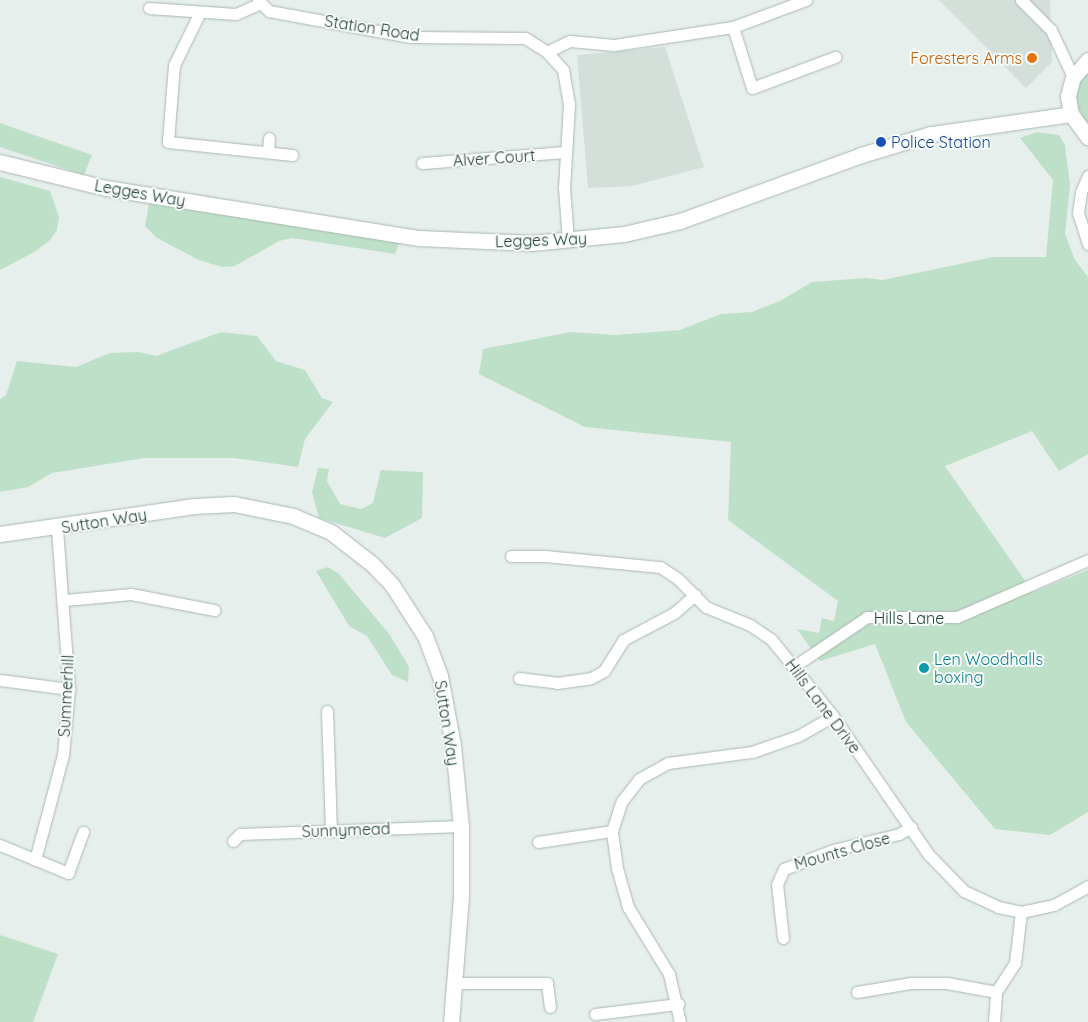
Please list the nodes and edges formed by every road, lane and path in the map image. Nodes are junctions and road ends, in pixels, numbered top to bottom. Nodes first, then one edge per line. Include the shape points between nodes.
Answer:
1 (806, 0) edge
2 (1021, 0) edge
3 (258, 2) edge
4 (148, 8) dead end
5 (200, 12) junction
6 (732, 27) junction
7 (548, 52) junction
8 (835, 57) dead end
9 (1088, 60) edge
10 (1073, 77) junction
11 (1071, 114) junction
12 (1088, 137) edge
13 (269, 138) dead end
14 (268, 152) junction
15 (566, 152) junction
16 (292, 155) dead end
17 (0, 162) edge
18 (422, 163) dead end
19 (1088, 176) edge
20 (568, 241) junction
21 (1088, 244) edge
22 (57, 528) junction
23 (0, 534) edge
24 (512, 556) dead end
25 (1088, 560) edge
26 (695, 595) junction
27 (65, 600) junction
28 (214, 610) dead end
29 (793, 667) junction
30 (519, 678) dead end
31 (0, 680) edge
32 (69, 689) junction
33 (327, 711) dead end
34 (833, 716) junction
35 (461, 826) junction
36 (911, 828) junction
37 (331, 829) junction
38 (612, 830) junction
39 (84, 832) dead end
40 (233, 841) dead end
41 (538, 842) dead end
42 (0, 845) edge
43 (35, 860) junction
44 (1088, 886) edge
45 (1021, 912) junction
46 (783, 938) dead end
47 (455, 983) junction
48 (857, 992) dead end
49 (996, 992) junction
50 (678, 1004) junction
51 (550, 1007) dead end
52 (595, 1014) dead end
53 (451, 1022) edge
54 (680, 1022) edge
55 (994, 1022) edge

1 - 6 street
2 - 10 street via 1051,30
3 - 5 street via 236,14
3 - 7 street, Station Road via 268,11 411,37 525,38
4 - 5 street
5 - 14 street via 174,65 168,142
6 - 7 street via 614,46 570,41
6 - 8 street via 752,88
7 - 15 street, Station Road via 563,70 569,104
9 - 10 street
10 - 11 street via 1068,96
11 - 12 street
11 - 20 street, Legges Way via 931,134 860,155 680,221 624,234
13 - 14 street
14 - 16 street
15 - 18 street, Alver Court
15 - 20 street, Station Road via 564,187
17 - 20 street, Legges Way via 106,188 419,238 457,242
19 - 21 street via 1081,192 1078,213
22 - 23 street, Sutton Way
22 - 27 street, Summerhill
22 - 35 street, Sutton Way via 194,506 234,504 293,516 331,532 372,564 392,585 425,636 448,710
24 - 26 street, Hills Lane Drive via 651,565 669,572
25 - 29 street, Hills Lane via 957,617 867,617
26 - 29 street, Hills Lane Drive via 706,607 761,632
26 - 30 street via 663,620 623,640 604,671 592,678 557,683
27 - 28 street via 131,594
27 - 32 street, Summerhill
29 - 34 street, Hills Lane Drive
31 - 32 street
32 - 43 street, Summerhill via 63,755
33 - 37 street
34 - 36 street, Hills Lane Drive
34 - 38 street via 798,736 752,752 682,760 655,768 630,789
35 - 37 street, Sunnymead
35 - 47 street, Sutton Way via 461,896
36 - 45 street, Hills Lane Drive via 947,876 964,891 998,907
36 - 46 street, Mounts Close via 899,834 833,850 784,869 777,884
37 - 40 street, Sunnymead via 240,834
38 - 41 street
38 - 50 street via 617,868 628,907 668,974
39 - 43 street via 68,873
42 - 43 street
44 - 45 street, Hills Lane Drive via 1054,905
45 - 49 street via 1015,963
47 - 51 street via 548,983
47 - 53 street, Sutton Way
48 - 49 street via 911,983 947,983
49 - 55 street
50 - 52 street
50 - 54 street

